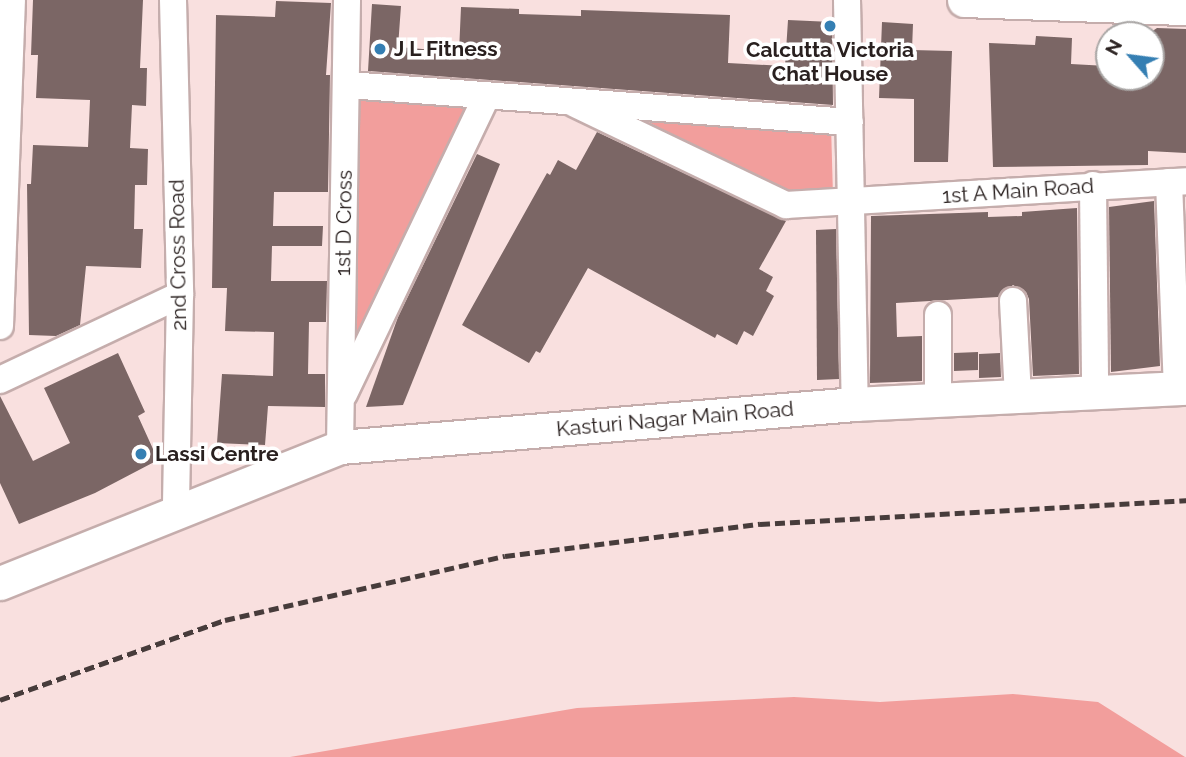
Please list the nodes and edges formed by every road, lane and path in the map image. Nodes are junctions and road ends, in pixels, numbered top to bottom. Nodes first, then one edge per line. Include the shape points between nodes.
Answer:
1 (12, 0) edge
2 (173, 0) edge
3 (347, 0) edge
4 (848, 0) edge
5 (964, 0) edge
6 (1186, 8) edge
7 (4, 81) edge
8 (348, 85) junction
9 (487, 96) junction
10 (575, 104) junction
11 (850, 122) junction
12 (1177, 182) edge
13 (1093, 186) junction
14 (851, 202) junction
15 (180, 295) junction
16 (1013, 301) dead end
17 (939, 315) dead end
18 (0, 326) edge
19 (0, 380) edge
20 (1182, 388) edge
21 (1095, 392) junction
22 (1018, 396) junction
23 (938, 400) junction
24 (340, 402) junction
25 (855, 404) junction
26 (340, 447) junction
27 (176, 509) junction
28 (0, 583) edge

1 - 7 street
2 - 15 street, 2nd Cross Road
3 - 8 street, 1st D Cross
4 - 11 street
5 - 6 main road
7 - 18 street
8 - 9 street
8 - 24 street, 1st D Cross
9 - 10 street
9 - 24 street
10 - 11 street
10 - 14 street, 1st A Main Road via 786,205
11 - 14 street
12 - 13 street, 1st A Main Road
12 - 20 street
13 - 14 street, 1st A Main Road
13 - 21 street
14 - 25 street
15 - 19 street
15 - 27 street, 2nd Cross Road
16 - 22 street
17 - 23 street
20 - 21 main road, Kasturi Nagar Main Road
21 - 22 main road, Kasturi Nagar Main Road
22 - 23 main road, Kasturi Nagar Main Road
23 - 25 main road, Kasturi Nagar Main Road
24 - 26 street, 1st D Cross
25 - 26 main road, Kasturi Nagar Main Road
26 - 27 main road, Kasturi Nagar Main Road
27 - 28 main road, Kasturi Nagar Main Road

